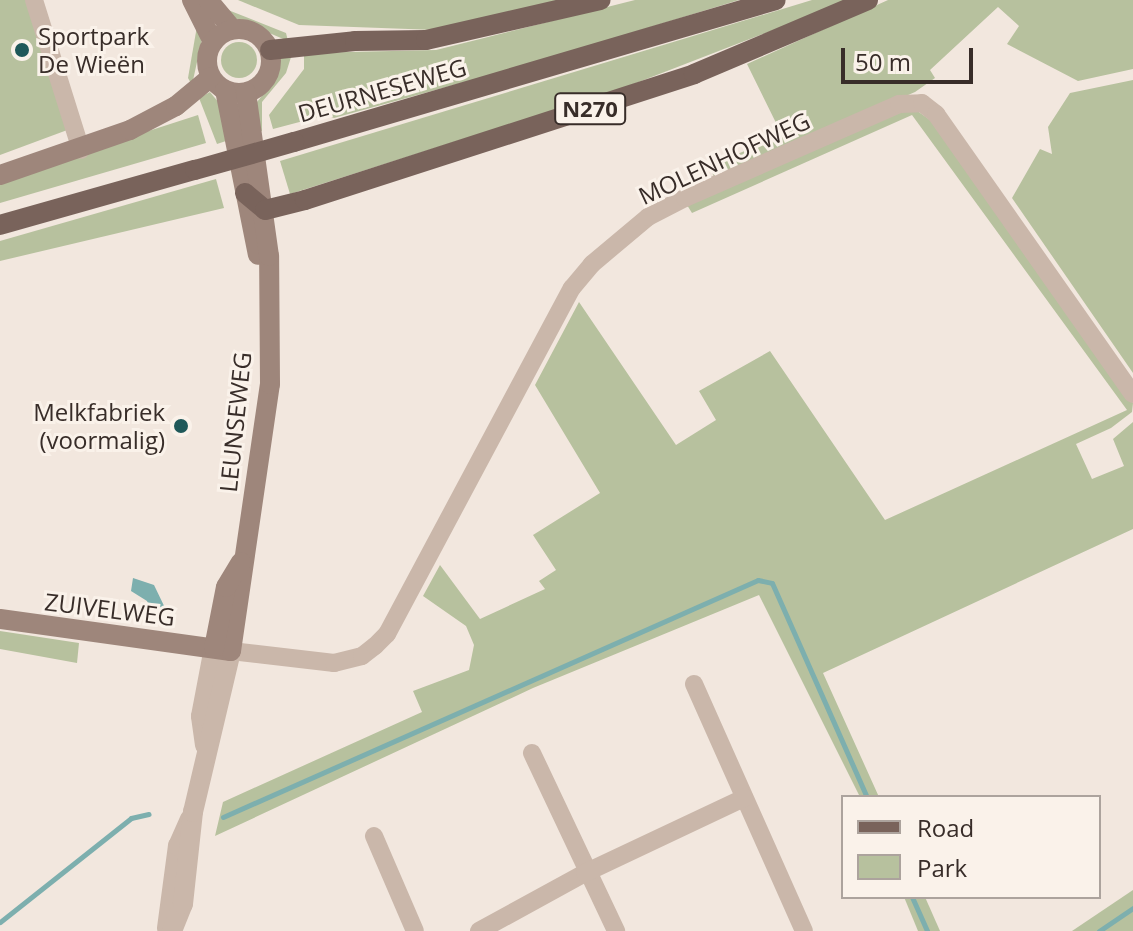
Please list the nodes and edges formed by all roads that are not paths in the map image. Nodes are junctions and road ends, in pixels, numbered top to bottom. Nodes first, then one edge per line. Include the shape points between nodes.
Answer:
1 (34, 0) edge
2 (192, 0) edge
3 (208, 0) edge
4 (600, 0) edge
5 (776, 0) edge
6 (868, 0) edge
7 (232, 29) junction
8 (213, 42) junction
9 (270, 50) junction
10 (227, 87) junction
11 (81, 150) junction
12 (0, 175) edge
13 (245, 193) junction
14 (265, 210) junction
15 (0, 225) edge
16 (269, 287) junction
17 (1133, 394) edge
18 (0, 619) edge
19 (222, 650) junction
20 (694, 684) dead end
21 (532, 753) dead end
22 (744, 798) junction
23 (374, 836) dead end
24 (585, 873) junction
25 (169, 931) edge
26 (415, 931) edge
27 (479, 931) edge
28 (616, 931) edge
29 (804, 931) edge

1 - 11 street
2 - 8 main road
3 - 7 main road
4 - 9 main road via 426,40
5 - 15 main road, DEURNESEWEG / N270, bridge
6 - 14 main road, N270 via 694,74
7 - 8 main road
7 - 9 main road via 255,32
8 - 10 main road via 207,56
9 - 10 main road via 266,78
10 - 11 main road
10 - 13 main road, LEUNSEWEG
10 - 14 main road, LEUNSEWEG
11 - 12 main road
13 - 14 main road
13 - 16 main road, LEUNSEWEG
14 - 16 main road, LEUNSEWEG
16 - 19 main road, LEUNSEWEG via 270,384 263,454 241,562 242,589
17 - 19 street, MOLENHOFWEG via 936,114 922,103 899,104 648,217 592,264 572,288 387,634 375,646 362,656 334,663
18 - 19 main road, ZUIVELWEG
19 - 25 street via 193,812 178,846
20 - 22 street
21 - 24 street
22 - 24 street
22 - 29 street
23 - 26 street
24 - 27 street
24 - 28 street

